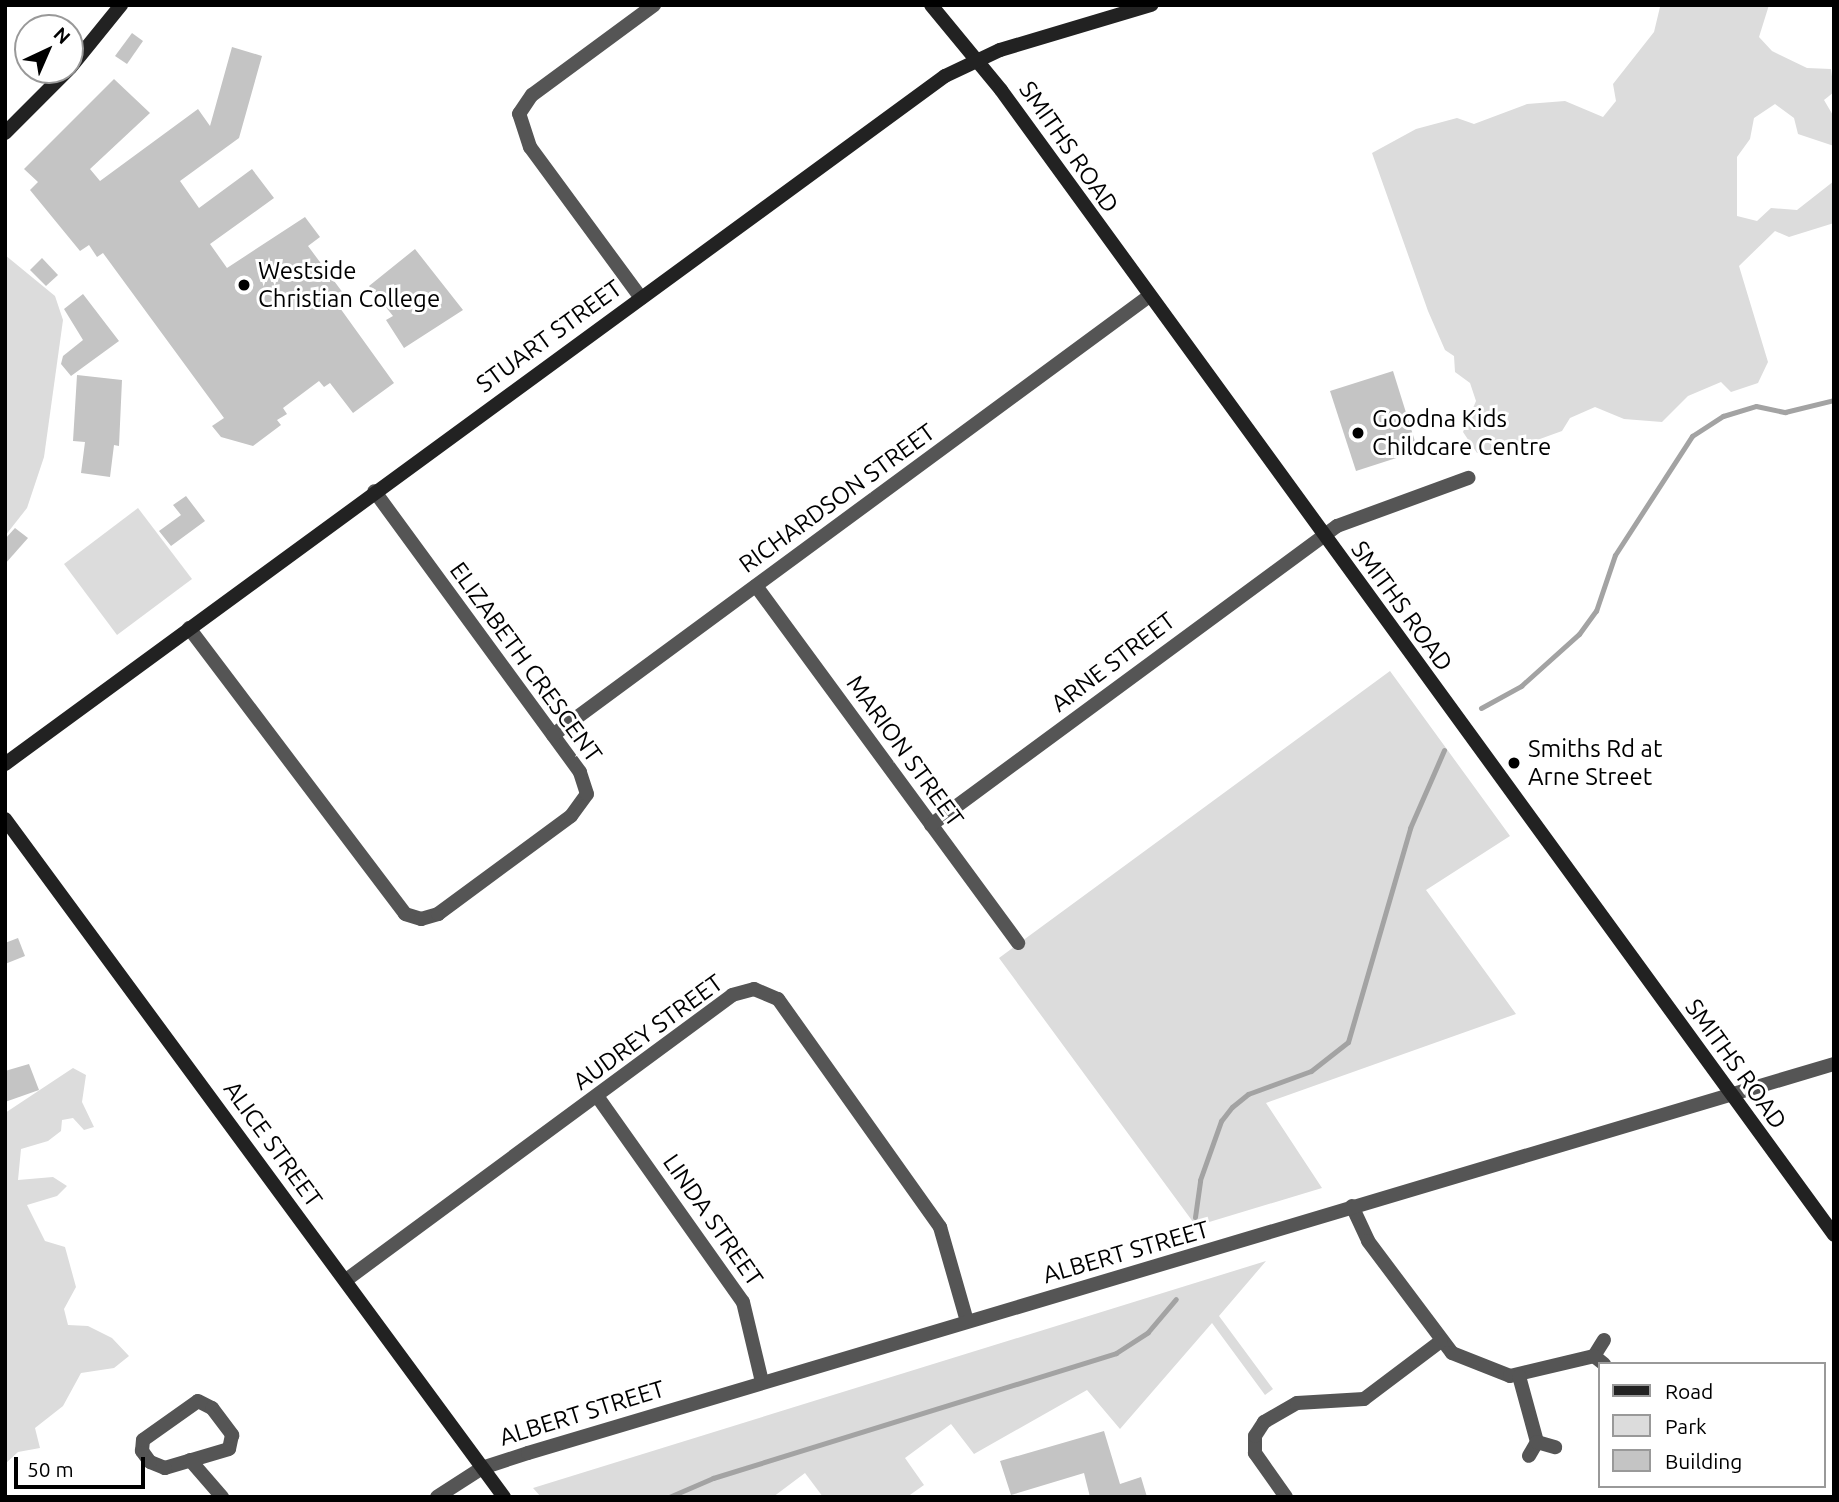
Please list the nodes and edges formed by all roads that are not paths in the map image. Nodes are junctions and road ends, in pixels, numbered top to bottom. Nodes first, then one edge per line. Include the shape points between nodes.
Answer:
1 (121, 5) edge
2 (654, 5) edge
3 (931, 5) edge
4 (1141, 6) edge
5 (84, 51) edge
6 (976, 61) junction
7 (54, 84) edge
8 (5, 133) edge
9 (1148, 297) junction
10 (641, 298) junction
11 (1468, 478) dead end
12 (374, 492) junction
13 (1322, 535) junction
14 (756, 586) junction
15 (189, 628) junction
16 (552, 735) junction
17 (5, 764) edge
18 (5, 819) edge
19 (931, 825) junction
20 (1018, 943) dead end
21 (1834, 1064) edge
22 (1731, 1095) junction
23 (597, 1096) junction
24 (1352, 1206) junction
25 (1834, 1235) edge
26 (346, 1280) junction
27 (967, 1321) junction
28 (1604, 1340) dead end
29 (1441, 1341) junction
30 (1599, 1360) edge
31 (1519, 1376) junction
32 (762, 1382) junction
33 (1537, 1442) junction
34 (1555, 1447) dead end
35 (1529, 1456) dead end
36 (190, 1460) junction
37 (482, 1468) junction
38 (222, 1497) edge
39 (437, 1497) edge
40 (504, 1497) edge
41 (1286, 1497) edge

1 - 5 street
2 - 10 street via 532,95 519,125
3 - 6 street, SMITHS ROAD
4 - 6 street, STUART STREET
6 - 9 street, SMITHS ROAD
6 - 10 street, STUART STREET via 934,83
7 - 8 street
9 - 13 street, SMITHS ROAD
9 - 14 street, RICHARDSON STREET
10 - 12 street, STUART STREET
11 - 13 street, ARNE STREET via 1359,514
12 - 15 street, STUART STREET
12 - 16 street, ELIZABETH CRESCENT
13 - 19 street, ARNE STREET
13 - 22 street, SMITHS ROAD
14 - 16 street, RICHARDSON STREET
14 - 19 street, MARION STREET
15 - 16 street, ELIZABETH CRESCENT via 392,903 412,918 438,914 585,802 584,779
15 - 17 street, STUART STREET
18 - 26 street, ALICE STREET
19 - 20 street, MARION STREET
21 - 22 street, ALBERT STREET
22 - 24 street, ALBERT STREET
22 - 25 street, SMITHS ROAD
23 - 26 street, AUDREY STREET
23 - 27 street, AUDREY STREET via 732,995 754,989 778,999 940,1227
23 - 32 street, LINDA STREET via 743,1302
24 - 27 street, ALBERT STREET
24 - 29 street via 1368,1241
26 - 37 street, ALICE STREET
27 - 32 street, ALBERT STREET
28 - 30 street
29 - 31 street via 1468,1362
29 - 41 street via 1364,1399 1297,1403 1264,1422 1255,1436 1255,1453
30 - 31 street
31 - 33 street
32 - 37 street, ALBERT STREET
33 - 34 street
33 - 35 street
36 - 36 street via 165,1468 150,1462 142,1451 143,1440 198,1401 212,1408 233,1443
36 - 38 street
37 - 39 street, ALBERT STREET
37 - 40 street, ALICE STREET

